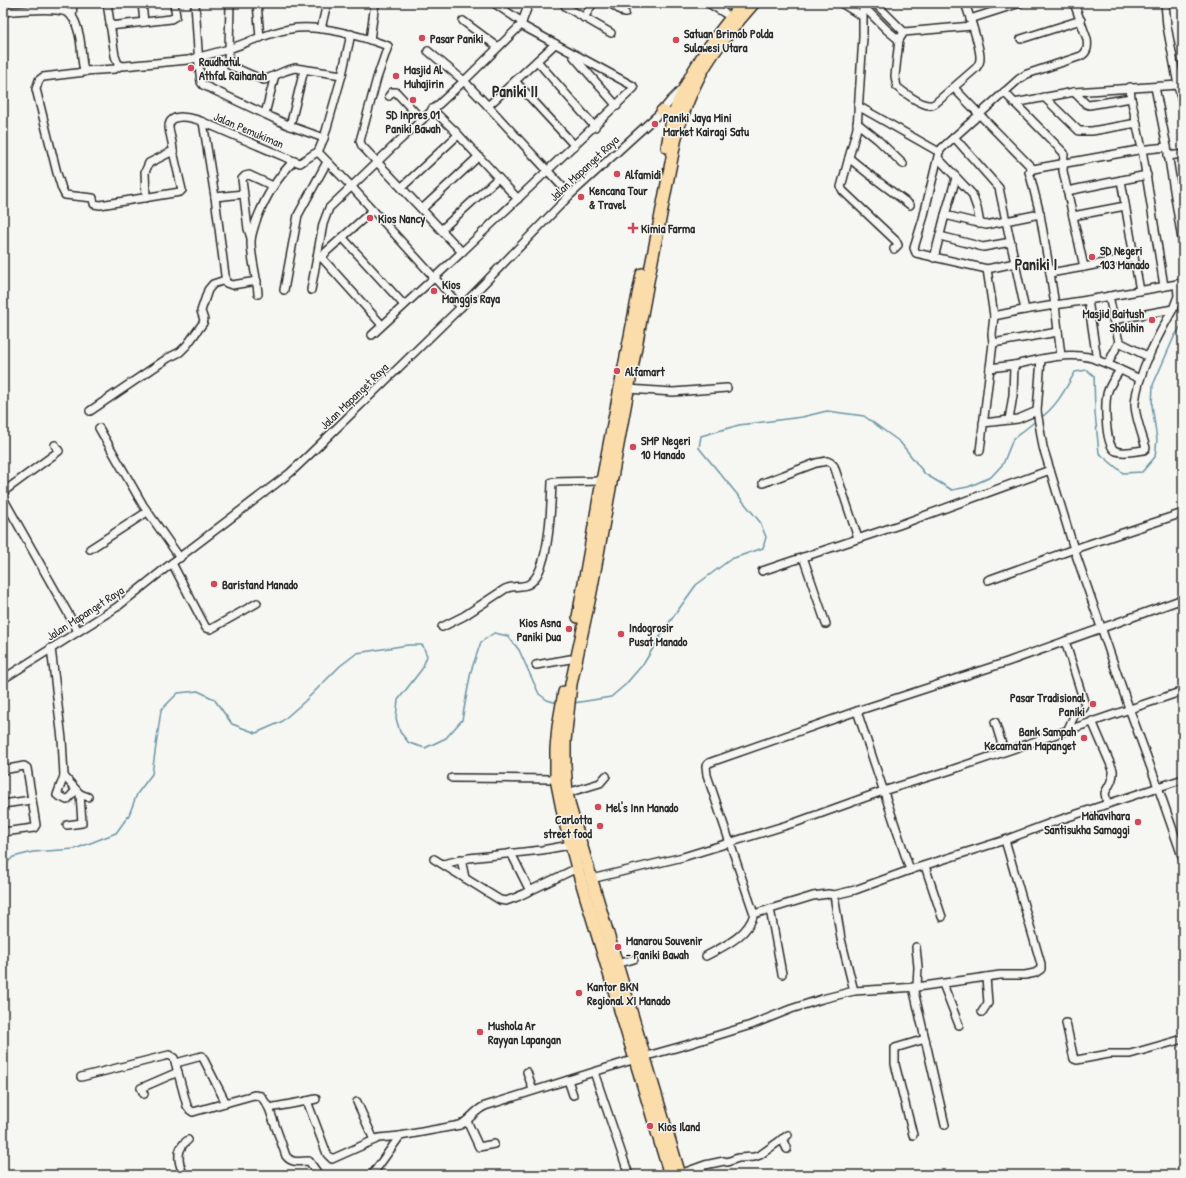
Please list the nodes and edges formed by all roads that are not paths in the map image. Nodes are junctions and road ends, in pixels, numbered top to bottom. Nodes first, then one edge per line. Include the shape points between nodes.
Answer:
1 (72, 3) edge
2 (107, 3) edge
3 (142, 3) edge
4 (174, 3) edge
5 (195, 3) edge
6 (230, 3) edge
7 (257, 3) edge
8 (327, 3) edge
9 (375, 3) edge
10 (494, 3) edge
11 (529, 3) edge
12 (564, 3) edge
13 (593, 3) edge
14 (610, 3) edge
15 (708, 3) edge
16 (743, 3) edge
17 (754, 3) edge
18 (841, 3) edge
19 (874, 3) edge
20 (965, 3) edge
21 (1020, 3) edge
22 (1074, 3) edge
23 (1165, 3) edge
24 (862, 4) edge
25 (3, 12) edge
26 (625, 12) dead end
27 (862, 16) junction
28 (72, 17) junction
29 (731, 17) junction
30 (584, 18) junction
31 (970, 19) junction
32 (1081, 20) junction
33 (463, 21) dead end
34 (144, 22) junction
35 (521, 24) junction
36 (110, 26) junction
37 (972, 26) junction
38 (321, 29) junction
39 (904, 32) junction
40 (611, 33) dead end
41 (351, 34) junction
42 (260, 38) junction
43 (1020, 39) dead end
44 (370, 40) junction
45 (899, 40) junction
46 (555, 44) junction
47 (498, 47) junction
48 (229, 49) junction
49 (428, 51) dead end
50 (570, 53) junction
51 (199, 58) junction
52 (537, 61) junction
53 (120, 66) junction
54 (304, 70) junction
55 (85, 72) junction
56 (275, 75) junction
57 (342, 75) junction
58 (464, 81) junction
59 (515, 81) junction
60 (1178, 85) junction
61 (1155, 87) junction
62 (954, 88) junction
63 (1130, 88) junction
64 (688, 91) junction
65 (1004, 92) junction
66 (1074, 92) junction
67 (389, 96) dead end
68 (1044, 97) junction
69 (1131, 98) junction
70 (1014, 103) junction
71 (488, 106) junction
72 (617, 106) junction
73 (858, 106) junction
74 (1183, 106) edge
75 (432, 109) junction
76 (662, 111) junction
77 (265, 114) junction
78 (979, 114) junction
79 (673, 117) junction
80 (422, 120) junction
81 (203, 122) junction
82 (857, 123) junction
83 (1137, 123) junction
84 (290, 126) junction
85 (595, 127) junction
86 (458, 135) junction
87 (954, 137) junction
88 (324, 138) junction
89 (575, 146) junction
90 (1167, 147) junction
91 (1142, 149) junction
92 (173, 151) junction
93 (318, 152) junction
94 (1183, 154) edge
95 (938, 155) junction
96 (1168, 156) junction
97 (478, 157) junction
98 (849, 158) junction
99 (294, 161) junction
100 (377, 161) junction
101 (328, 162) junction
102 (903, 164) dead end
103 (1062, 164) junction
104 (1033, 169) junction
105 (547, 171) junction
106 (1147, 175) junction
107 (498, 178) junction
108 (956, 178) junction
109 (1120, 180) junction
110 (273, 186) junction
111 (351, 186) junction
112 (402, 187) junction
113 (1067, 191) junction
114 (243, 194) junction
115 (570, 195) junction
116 (215, 197) junction
117 (146, 198) junction
118 (518, 199) junction
119 (910, 205) dead end
120 (1125, 206) junction
121 (422, 209) junction
122 (373, 210) junction
123 (1040, 214) junction
124 (945, 215) junction
125 (1073, 216) junction
126 (1006, 221) junction
127 (980, 224) junction
128 (441, 230) junction
129 (940, 236) junction
130 (251, 238) junction
131 (342, 238) junction
132 (1011, 242) junction
133 (1183, 246) edge
134 (894, 249) dead end
135 (462, 252) junction
136 (1134, 257) junction
137 (934, 258) junction
138 (1015, 264) junction
139 (1084, 267) junction
140 (986, 269) junction
141 (1050, 273) junction
142 (435, 277) junction
143 (225, 280) junction
144 (257, 281) junction
145 (1180, 283) edge
146 (1164, 286) junction
147 (284, 290) dead end
148 (311, 290) dead end
149 (1140, 291) junction
150 (258, 294) dead end
151 (1109, 296) junction
152 (1088, 300) junction
153 (404, 305) junction
154 (1055, 305) junction
155 (461, 307) junction
156 (1174, 309) junction
157 (1025, 310) junction
158 (994, 316) junction
159 (1113, 320) junction
160 (382, 325) junction
161 (1058, 332) junction
162 (372, 335) dead end
163 (1119, 342) junction
164 (993, 343) junction
165 (1060, 356) junction
166 (1148, 357) junction
167 (1041, 359) junction
168 (1097, 360) junction
169 (1108, 364) junction
170 (1014, 365) junction
171 (990, 368) junction
172 (1120, 370) junction
173 (1140, 379) junction
174 (727, 388) dead end
175 (628, 389) junction
176 (90, 411) dead end
177 (1037, 411) junction
178 (1009, 420) junction
179 (984, 423) junction
180 (99, 428) dead end
181 (55, 445) dead end
182 (980, 451) dead end
183 (1050, 470) junction
184 (602, 481) junction
185 (763, 483) dead end
186 (3, 492) edge
187 (3, 498) edge
188 (147, 512) junction
189 (1183, 513) edge
190 (858, 538) junction
191 (90, 549) dead end
192 (1074, 549) junction
193 (803, 557) junction
194 (180, 558) junction
195 (172, 563) junction
196 (762, 571) dead end
197 (988, 580) dead end
198 (587, 591) junction
199 (1183, 599) edge
200 (257, 603) dead end
201 (826, 624) dead end
202 (442, 627) dead end
203 (1102, 627) junction
204 (78, 631) junction
205 (1065, 641) junction
206 (51, 648) junction
207 (570, 659) junction
208 (536, 665) dead end
209 (3, 679) edge
210 (1183, 691) edge
211 (567, 694) junction
212 (1129, 708) junction
213 (857, 711) junction
214 (1092, 721) junction
215 (995, 722) dead end
216 (562, 728) junction
217 (1068, 729) junction
218 (1004, 751) junction
219 (3, 770) edge
220 (64, 776) junction
221 (606, 776) dead end
222 (452, 778) dead end
223 (1183, 778) edge
224 (556, 779) junction
225 (1158, 787) junction
226 (883, 791) junction
227 (78, 792) junction
228 (567, 793) junction
229 (88, 797) dead end
230 (31, 800) junction
231 (3, 804) edge
232 (1107, 804) junction
233 (66, 825) dead end
234 (3, 832) edge
235 (1005, 840) junction
236 (730, 842) junction
237 (570, 845) junction
238 (511, 853) junction
239 (434, 858) dead end
240 (460, 859) junction
241 (1183, 859) edge
242 (443, 864) junction
243 (925, 866) junction
244 (576, 868) junction
245 (910, 870) junction
246 (465, 878) junction
247 (591, 879) junction
248 (530, 891) junction
249 (834, 896) junction
250 (770, 909) junction
251 (754, 914) junction
252 (942, 917) dead end
253 (916, 947) dead end
254 (706, 956) dead end
255 (634, 959) dead end
256 (617, 964) junction
257 (782, 974) dead end
258 (986, 977) junction
259 (943, 984) junction
260 (915, 987) junction
261 (854, 992) junction
262 (982, 1012) dead end
263 (1066, 1023) dead end
264 (959, 1025) dead end
265 (925, 1039) junction
266 (1183, 1039) edge
267 (640, 1058) junction
268 (176, 1063) junction
269 (178, 1072) junction
270 (527, 1072) dead end
271 (594, 1072) junction
272 (81, 1077) dead end
273 (568, 1080) junction
274 (533, 1090) junction
275 (144, 1094) dead end
276 (573, 1095) dead end
277 (316, 1099) dead end
278 (307, 1101) junction
279 (357, 1102) dead end
280 (226, 1103) junction
281 (269, 1108) junction
282 (467, 1121) junction
283 (945, 1125) dead end
284 (913, 1135) dead end
285 (400, 1136) junction
286 (188, 1140) dead end
287 (374, 1140) junction
288 (494, 1144) dead end
289 (787, 1149) dead end
290 (184, 1175) edge
291 (319, 1175) edge
292 (372, 1175) edge
293 (629, 1175) edge
294 (676, 1175) edge

1 - 28 street
2 - 36 street
3 - 34 street
4 - 34 street via 174,17
5 - 51 street, Jalan Pemukiman
6 - 48 street
7 - 42 street
8 - 38 street
9 - 44 street
10 - 35 street
11 - 35 street
12 - 30 street
13 - 30 street
14 - 26 street
15 - 29 street
16 - 29 highway
17 - 64 highway
18 - 27 street
19 - 39 street
20 - 31 street
21 - 31 street
22 - 32 street
23 - 60 street
24 - 27 street
24 - 45 street
25 - 28 street via 54,10 63,11
27 - 73 street via 863,42
28 - 55 street via 80,35
29 - 64 highway via 701,57
30 - 40 street
31 - 37 street
32 - 43 street
32 - 65 street via 1088,45 1084,54 1027,74
33 - 47 street
34 - 36 street
35 - 46 street
35 - 47 street
36 - 53 street via 115,56
37 - 39 street
37 - 62 street via 980,55 979,63
38 - 41 street
38 - 42 street via 292,28
39 - 45 street
41 - 44 street
41 - 57 street
42 - 48 street
44 - 100 street via 388,47 376,78 360,139 362,146
45 - 62 street via 895,78 897,87 918,101 930,105
46 - 50 street
46 - 52 street
47 - 58 street
48 - 51 street
48 - 56 street via 228,61 236,69 264,80
49 - 58 street
50 - 72 street
50 - 72 street via 634,87
51 - 53 street
51 - 77 street, Jalan Pemukiman via 203,85
52 - 59 street
52 - 85 street
53 - 55 street via 115,69
54 - 56 street via 291,69
54 - 57 street
54 - 84 street, Jalan Pemukiman
55 - 117 street via 43,77 36,89 63,193 93,198 94,204 100,205
56 - 77 street
57 - 88 street
58 - 71 street
58 - 75 street
59 - 71 street
59 - 89 street
60 - 61 street
60 - 74 street
61 - 63 street
61 - 90 street
62 - 78 street
63 - 66 street
63 - 69 street
64 - 76 street, Jalan Mapanget Raya via 679,90
64 - 79 highway
64 - 175 highway via 676,137
65 - 70 street
65 - 78 street
66 - 68 street
66 - 69 street via 1086,104
67 - 80 street via 393,91 396,92
68 - 70 street
68 - 83 street via 1079,131
69 - 83 street
70 - 103 street via 1064,152
71 - 105 street
72 - 85 street
73 - 82 street
73 - 95 street
75 - 80 street
75 - 86 street
76 - 79 highway
76 - 115 street, Jalan Mapanget Raya
77 - 84 street, Jalan Pemukiman
78 - 87 street
78 - 104 street
79 - 184 highway
80 - 100 street
81 - 92 street via 185,117 174,118 169,128
81 - 99 street, Jalan Pemukiman
81 - 116 street, Jalan Pemukiman
82 - 98 street
82 - 102 street
83 - 91 street
84 - 88 street, Jalan Pemukiman
85 - 89 street
86 - 97 street
86 - 112 street
87 - 95 street
87 - 126 street via 998,186
88 - 93 street
89 - 105 street
90 - 91 street
90 - 96 street
91 - 103 street
91 - 106 street
92 - 117 street via 150,163 145,172
92 - 117 street via 182,190 178,193
93 - 99 street, Jalan Pemukiman via 302,162
93 - 101 street
94 - 96 street
95 - 108 street
95 - 137 street via 914,249
96 - 133 street
97 - 107 street
97 - 121 street
98 - 119 street
98 - 134 street via 841,189 896,241 898,245
99 - 110 street, Jalan Pemukiman
100 - 111 street
100 - 112 street
101 - 111 street
101 - 147 street via 298,215
103 - 104 street
103 - 113 street
104 - 123 street via 1029,172
105 - 115 street
105 - 118 street
106 - 109 street
106 - 146 street
107 - 118 street
107 - 128 street
108 - 124 street
108 - 127 street via 974,198
109 - 113 street
109 - 120 street
110 - 114 street, Jalan Pemukiman via 246,175 242,182
110 - 130 street, Jalan Pemukiman
111 - 122 street
111 - 148 street via 329,208 326,215
112 - 121 street
113 - 125 street
114 - 116 street
114 - 130 street, Jalan Pemukiman via 248,233
115 - 155 street, Jalan Mapanget Raya
116 - 143 street, Jalan Pemukiman
118 - 135 street
120 - 125 street
120 - 136 street
121 - 128 street
122 - 131 street
122 - 142 street
123 - 126 street
123 - 141 street
124 - 127 street
124 - 129 street
125 - 139 street
126 - 127 street
126 - 132 street
128 - 135 street
129 - 132 street via 983,247
129 - 137 street
130 - 144 street, Jalan Pemukiman via 251,256
131 - 153 street
131 - 160 street via 326,252 323,260
132 - 138 street
135 - 142 street
136 - 139 street
136 - 149 street
137 - 140 street
138 - 140 street
138 - 157 street
139 - 141 street
140 - 158 street
141 - 154 street
142 - 153 street
142 - 155 street
143 - 144 street via 229,284
143 - 176 street via 213,284 208,290 201,311 203,323 184,349
144 - 150 street, Jalan Pemukiman
145 - 146 street
145 - 156 street
146 - 149 street
149 - 151 street
151 - 152 street
151 - 159 street
152 - 154 street
152 - 168 street
153 - 160 street
154 - 157 street
154 - 161 street
155 - 194 street, Jalan Mapanget Raya via 290,473
156 - 159 street
156 - 166 street
157 - 158 street
158 - 164 street
159 - 163 street
160 - 162 street
161 - 164 street
161 - 165 street
163 - 166 street
163 - 169 street
164 - 171 street
165 - 167 street
165 - 168 street via 1079,356
166 - 173 street
167 - 170 street
167 - 177 street
168 - 169 street
169 - 172 street
170 - 171 street
170 - 178 street
171 - 179 street
172 - 173 street
172 - 173 street via 1108,389 1106,403 1108,436 1117,451 1137,451 1146,448 1134,404
174 - 175 street via 673,392
175 - 198 highway
177 - 178 street
177 - 183 street
178 - 179 street
179 - 182 street
180 - 188 street
181 - 186 street via 59,452
183 - 190 street
183 - 192 street
184 - 198 highway
184 - 202 street via 552,482 550,522 536,577 525,585 505,589
185 - 190 street via 816,463 831,463
187 - 204 street
188 - 191 street
188 - 194 street
189 - 192 street
190 - 193 street
192 - 197 street
192 - 203 street
193 - 196 street
193 - 201 street
194 - 195 street, Jalan Mapanget Raya
195 - 200 street via 206,628 211,628
195 - 204 street, Jalan Mapanget Raya via 117,608
198 - 207 highway
198 - 211 highway
199 - 203 street
203 - 205 street
203 - 212 street
204 - 206 street, Jalan Mapanget Raya
205 - 213 street
205 - 217 street via 1085,707 1075,714
206 - 209 street, Jalan Mapanget Raya
206 - 220 street
207 - 208 street
207 - 211 highway
210 - 212 street
211 - 216 highway
212 - 214 street
212 - 225 street
213 - 226 street
213 - 236 street via 706,766
214 - 217 street
214 - 232 street via 1113,770 1111,784 1105,793
215 - 218 street
216 - 224 highway via 556,749
216 - 228 highway
217 - 218 street
218 - 226 street
219 - 230 street via 28,768
220 - 227 street
220 - 227 street via 57,794 67,800
221 - 228 street via 600,783
222 - 224 street
223 - 225 street
224 - 237 highway
225 - 232 street
225 - 241 street
226 - 236 street via 797,822
226 - 245 street
227 - 229 street
227 - 233 street via 82,823
228 - 247 highway
230 - 231 street
230 - 234 street via 35,827
232 - 235 street
235 - 243 street
235 - 258 street via 1041,969 1025,975
236 - 247 street via 683,857
236 - 251 street
237 - 238 street
237 - 244 highway
238 - 240 street
238 - 248 street
239 - 242 street
240 - 242 street
240 - 246 street
242 - 246 street
243 - 245 street
243 - 252 street
244 - 248 street
244 - 267 highway
245 - 249 street
246 - 248 street via 500,900 506,901
247 - 256 highway
249 - 250 street via 813,896
249 - 261 street via 841,940
250 - 251 street
250 - 257 street
251 - 254 street via 739,936
253 - 260 street via 918,967
255 - 256 street
256 - 267 highway
258 - 259 street
258 - 262 street via 988,1003
259 - 260 street
259 - 264 street
260 - 261 street
260 - 265 street
261 - 267 street via 822,999 751,1025
263 - 266 street via 1074,1059 1077,1060 1109,1054 1130,1054
265 - 283 street
265 - 284 street via 895,1048 895,1064
267 - 271 street
267 - 294 highway
268 - 269 street
268 - 272 street via 169,1054
268 - 280 street via 202,1056
269 - 275 street via 141,1088
269 - 280 street via 187,1106 191,1111
270 - 274 street
271 - 273 street
271 - 293 street
273 - 274 street
273 - 276 street
274 - 282 street via 482,1107
277 - 278 street
278 - 281 street
278 - 287 street via 327,1154 332,1159
279 - 287 street
280 - 281 street via 258,1095
281 - 291 street via 288,1159 294,1162 309,1161
282 - 285 street via 460,1125
282 - 288 street via 479,1147
285 - 287 street
285 - 292 street
286 - 290 street via 184,1143 178,1160
289 - 294 street via 785,1137 754,1157 717,1162

